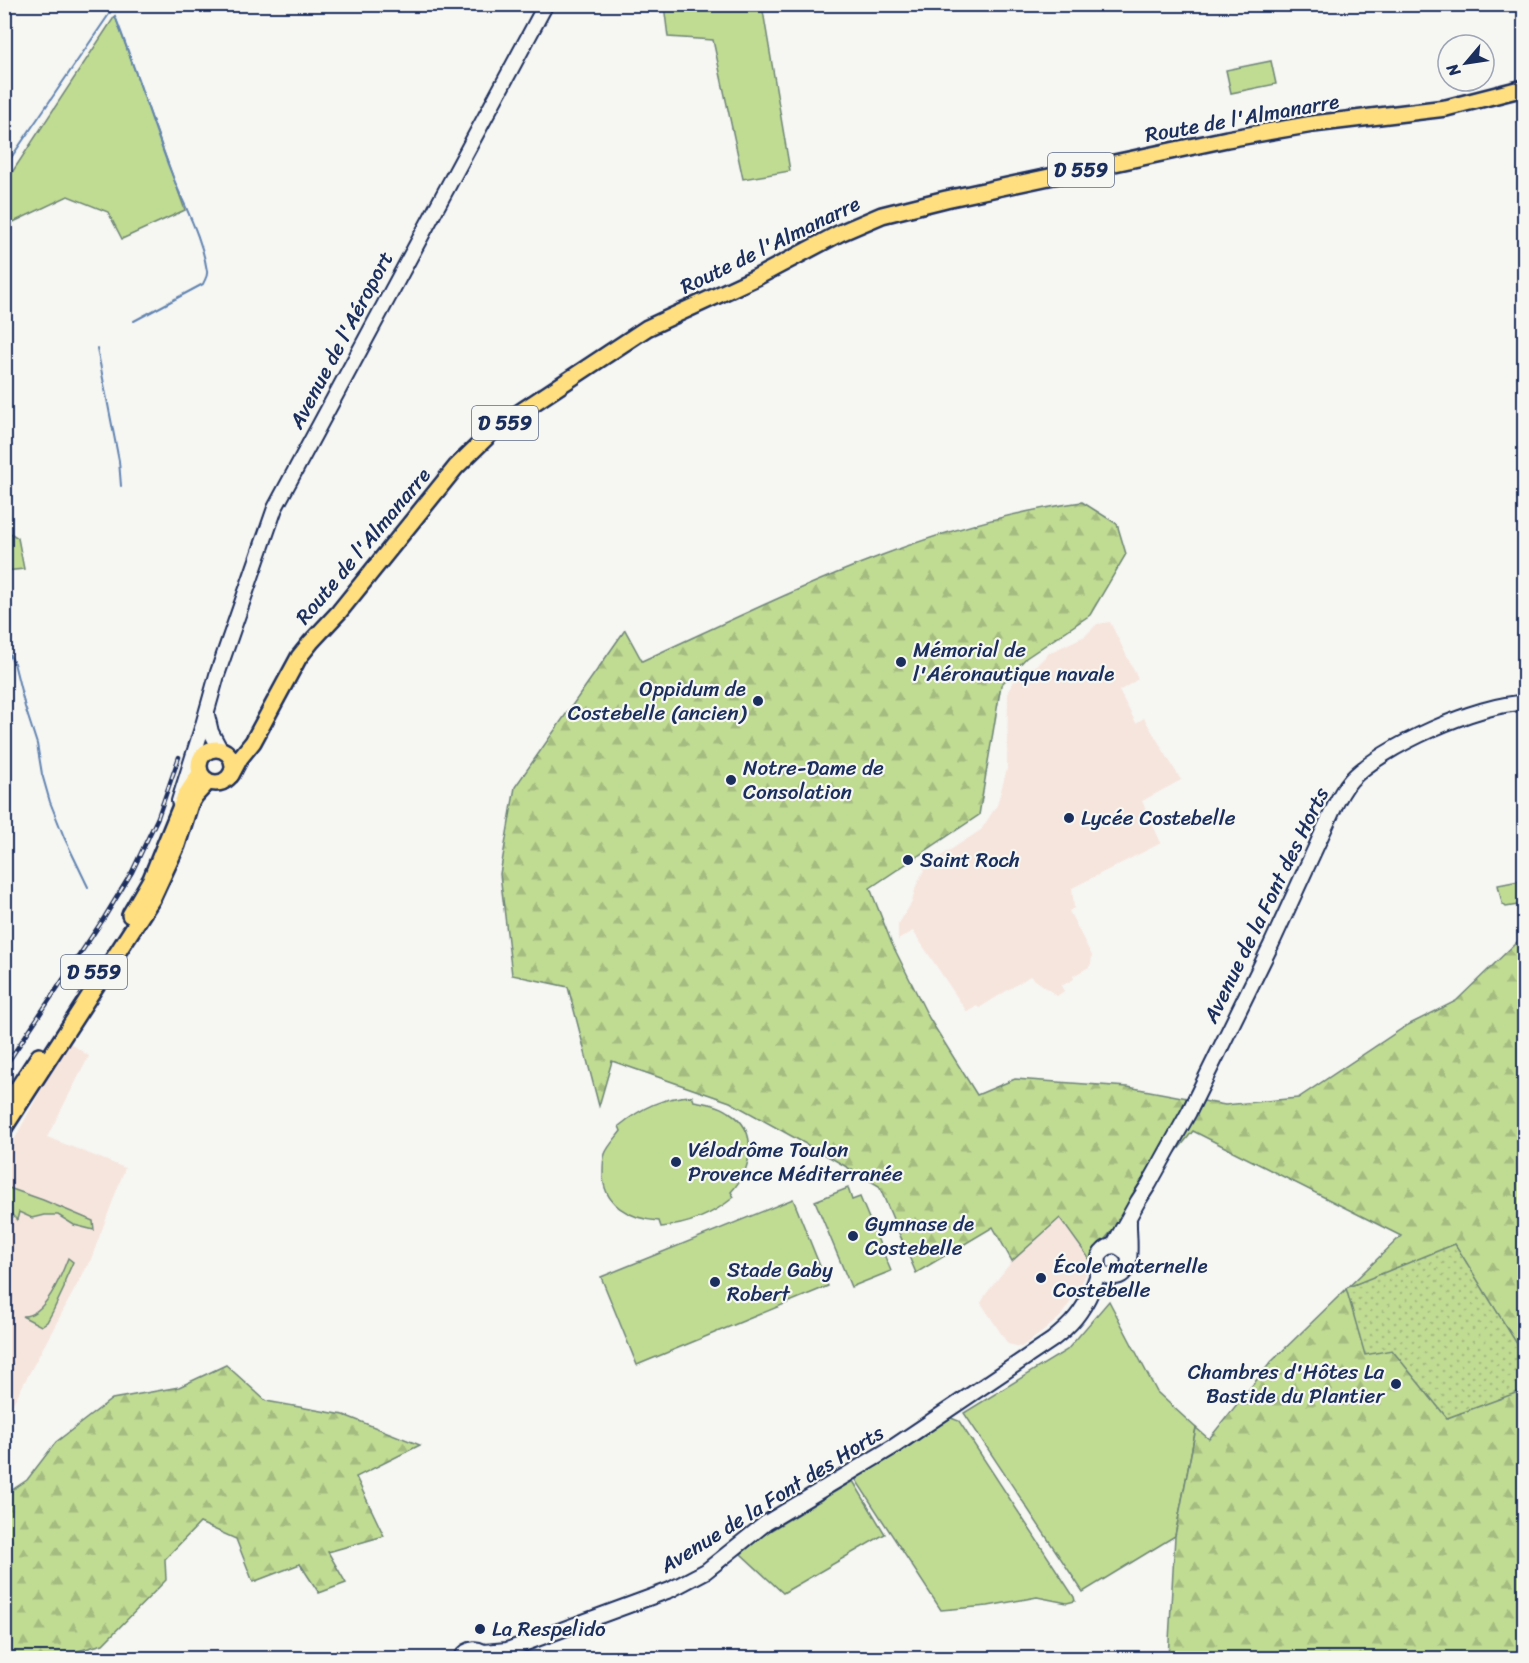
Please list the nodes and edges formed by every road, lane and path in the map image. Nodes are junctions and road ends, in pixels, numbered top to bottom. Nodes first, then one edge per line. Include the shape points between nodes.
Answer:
1 (546, 4) edge
2 (1524, 88) edge
3 (1524, 703) edge
4 (207, 711) junction
5 (203, 725) junction
6 (259, 730) junction
7 (222, 750) junction
8 (203, 754) junction
9 (231, 775) junction
10 (204, 777) junction
11 (171, 829) junction
12 (4, 1109) edge
13 (4, 1128) edge
14 (1129, 1219) junction
15 (1113, 1246) junction
16 (1129, 1258) junction
17 (1098, 1266) junction
18 (1111, 1277) junction
19 (1089, 1297) junction
20 (503, 1654) edge
21 (487, 1655) edge
22 (461, 1658) edge

1 - 4 main road, Avenue de l'Aéroport via 275,508
2 - 6 main road, Route de l'Almanarre / D 559 via 1416,113 1259,134 910,207 872,218 758,277 647,327 511,418 472,450 299,657
3 - 14 main road, Avenue de la Font des Horts via 1485,709 1430,730 1380,757 1350,781 1189,1112
4 - 5 main road, Avenue de l'Aéroport
4 - 7 main road via 211,732
5 - 8 main road, Avenue de l'Aéroport
5 - 11 main road, Avenue de l'Aéroport
6 - 7 main road, Route de l'Almanarre / D 559 via 241,745
6 - 9 main road, Route de l'Almanarre / D 559
7 - 8 main road via 211,749
7 - 9 main road via 229,754 233,765
8 - 10 main road via 199,761
9 - 10 main road via 223,782 213,783
10 - 11 main road, D 559 via 184,796
10 - 13 main road, D 559 via 152,899
11 - 12 main road, D 559 via 132,913
14 - 15 main road, Avenue de la Font des Horts
14 - 16 main road, Avenue de la Font des Horts
15 - 16 main road via 1123,1249
15 - 17 main road via 1101,1253
16 - 18 main road via 1124,1274
17 - 18 main road
17 - 19 main road, Avenue de la Font des Horts
18 - 19 main road, Avenue de la Font des Horts
19 - 20 main road, Avenue de la Font des Horts via 1075,1319 1039,1349 893,1447 766,1523 706,1571 670,1590
20 - 21 main road, Avenue de la Font des Horts
21 - 22 main road, Avenue de la Font des Horts via 478,1649

